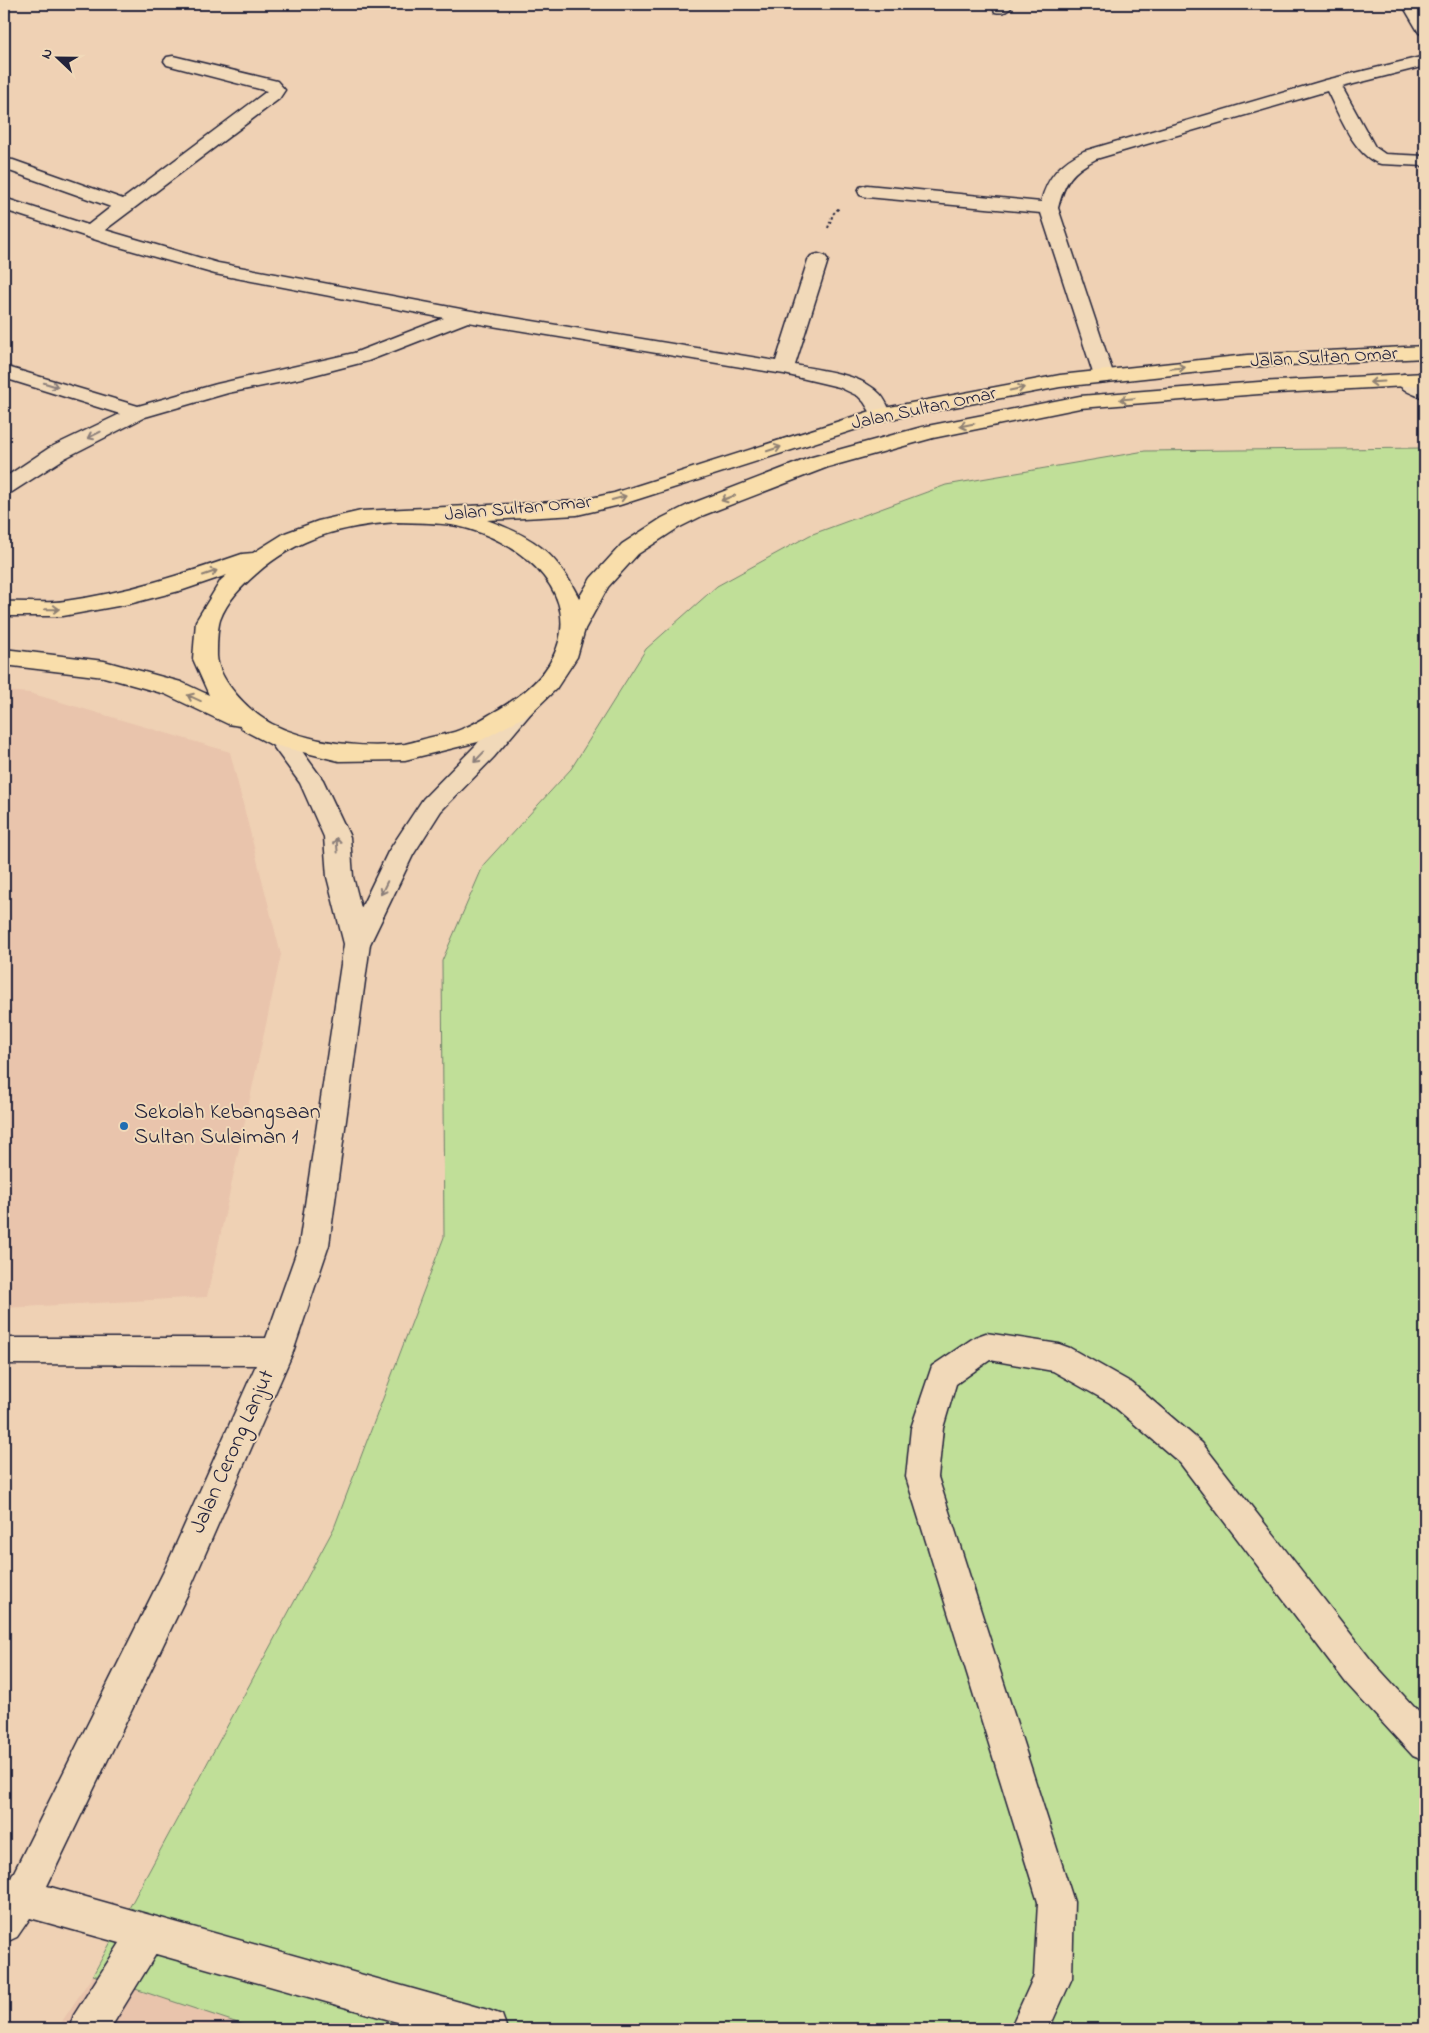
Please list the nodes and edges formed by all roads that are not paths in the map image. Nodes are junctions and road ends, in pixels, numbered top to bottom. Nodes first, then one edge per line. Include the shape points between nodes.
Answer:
1 (1410, 4) edge
2 (1425, 29) edge
3 (173, 61) dead end
4 (1425, 61) edge
5 (1332, 84) junction
6 (1425, 161) edge
7 (7, 164) dead end
8 (867, 191) road end
9 (126, 206) junction
10 (1049, 208) junction
11 (9, 211) edge
12 (90, 232) junction
13 (818, 260) road end
14 (466, 316) junction
15 (1425, 352) edge
16 (784, 368) junction
17 (4, 372) edge
18 (1104, 376) junction
19 (1425, 379) edge
20 (1404, 380) junction
21 (1425, 392) edge
22 (138, 414) junction
23 (881, 414) junction
24 (4, 486) edge
25 (432, 516) junction
26 (264, 555) junction
27 (4, 610) edge
28 (573, 630) junction
29 (4, 657) edge
30 (522, 707) junction
31 (254, 725) junction
32 (279, 738) junction
33 (357, 944) junction
34 (4, 1351) edge
35 (277, 1352) junction
36 (1425, 1744) edge
37 (13, 1911) edge
38 (148, 1932) junction
39 (88, 2029) edge
40 (488, 2029) edge
41 (1030, 2029) edge

1 - 2 street
3 - 9 street via 271,85 276,90
4 - 5 street
5 - 6 street via 1368,150 1381,159
5 - 10 street via 1090,155 1062,173 1053,188
7 - 9 street
8 - 10 street
9 - 12 street
10 - 18 street
11 - 12 street
12 - 14 street via 215,268
13 - 16 street
14 - 16 street
14 - 22 street via 361,357 224,388
18 -> 15 main road, Jalan Sultan Omar via 1247,361
16 - 23 street via 846,383 866,392
17 -> 22 street
23 -> 18 main road, Jalan Sultan Omar
19 - 20 main road, Jalan Sultan Omar
20 - 21 street
20 -> 28 main road, Jalan Sultan Omar via 1080,402 930,432 820,462 696,510 630,549 599,583
22 -> 24 street via 57,453
25 -> 23 main road, Jalan Sultan Omar via 577,508 612,500
25 - 26 main road via 361,518 326,526 293,538
25 - 28 main road via 472,522 506,535 536,553 557,576 570,602
27 -> 26 main road via 63,609 129,597
26 - 31 main road via 229,585 208,622 205,659 221,695
28 - 30 main road via 565,657 548,684
31 -> 29 main road via 173,688 104,669
30 - 32 main road via 469,736 406,752 339,753
30 -> 33 street, Jalan Cerong Lanjut via 432,805 401,852
31 - 32 main road
33 -> 32 street, Jalan Cerong Lanjut via 340,877 337,837 311,780
33 - 35 street, Jalan Cerong Lanjut via 314,1246
34 - 35 street
35 - 37 street, Jalan Cerong Lanjut via 177,1580
36 - 41 street via 1359,1672 1191,1453 1121,1393 1058,1358 986,1346 942,1376 927,1428 922,1476 1056,1902 1053,1978
37 - 38 street
38 - 39 street
38 - 40 street

